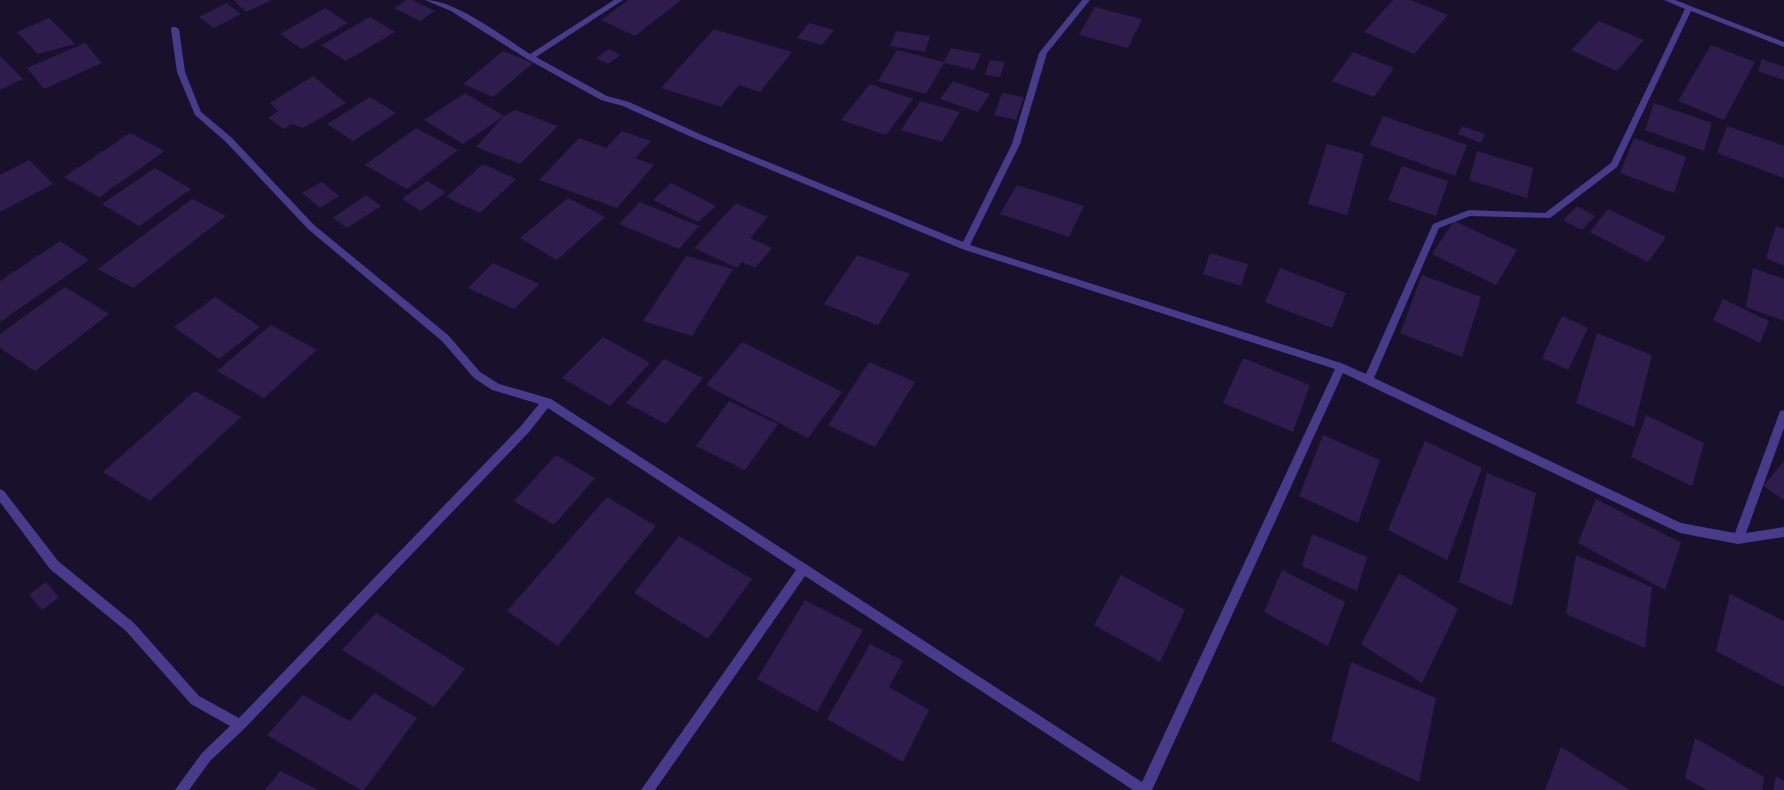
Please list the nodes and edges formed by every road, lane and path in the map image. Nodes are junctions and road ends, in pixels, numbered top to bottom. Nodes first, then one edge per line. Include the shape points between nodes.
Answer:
1 (430, 0) edge
2 (619, 0) edge
3 (1086, 0) edge
4 (1668, 0) edge
5 (1689, 8) junction
6 (175, 29) dead end
7 (1784, 45) edge
8 (530, 57) junction
9 (965, 247) junction
10 (1341, 367) junction
11 (1368, 380) junction
12 (547, 402) junction
13 (1784, 414) edge
14 (0, 494) edge
15 (1784, 532) edge
16 (1738, 539) junction
17 (804, 569) junction
18 (240, 725) junction
19 (181, 790) edge
20 (647, 790) edge
21 (1144, 790) edge

1 - 8 street via 454,9
2 - 8 street
3 - 9 street via 1043,53 1016,144
4 - 5 street
5 - 7 street
5 - 11 street via 1614,165 1547,216 1469,213 1436,226
6 - 12 street via 181,72 198,113 228,139 311,227 445,338 477,375 496,387
8 - 9 street via 604,98 626,104 699,138
9 - 10 street
10 - 11 street
10 - 21 street
11 - 16 street via 1680,528
12 - 17 street
12 - 18 street via 525,429
13 - 16 street
14 - 18 street via 54,565 130,627 195,700
15 - 16 street
17 - 20 street
17 - 21 street
18 - 19 street via 206,758

